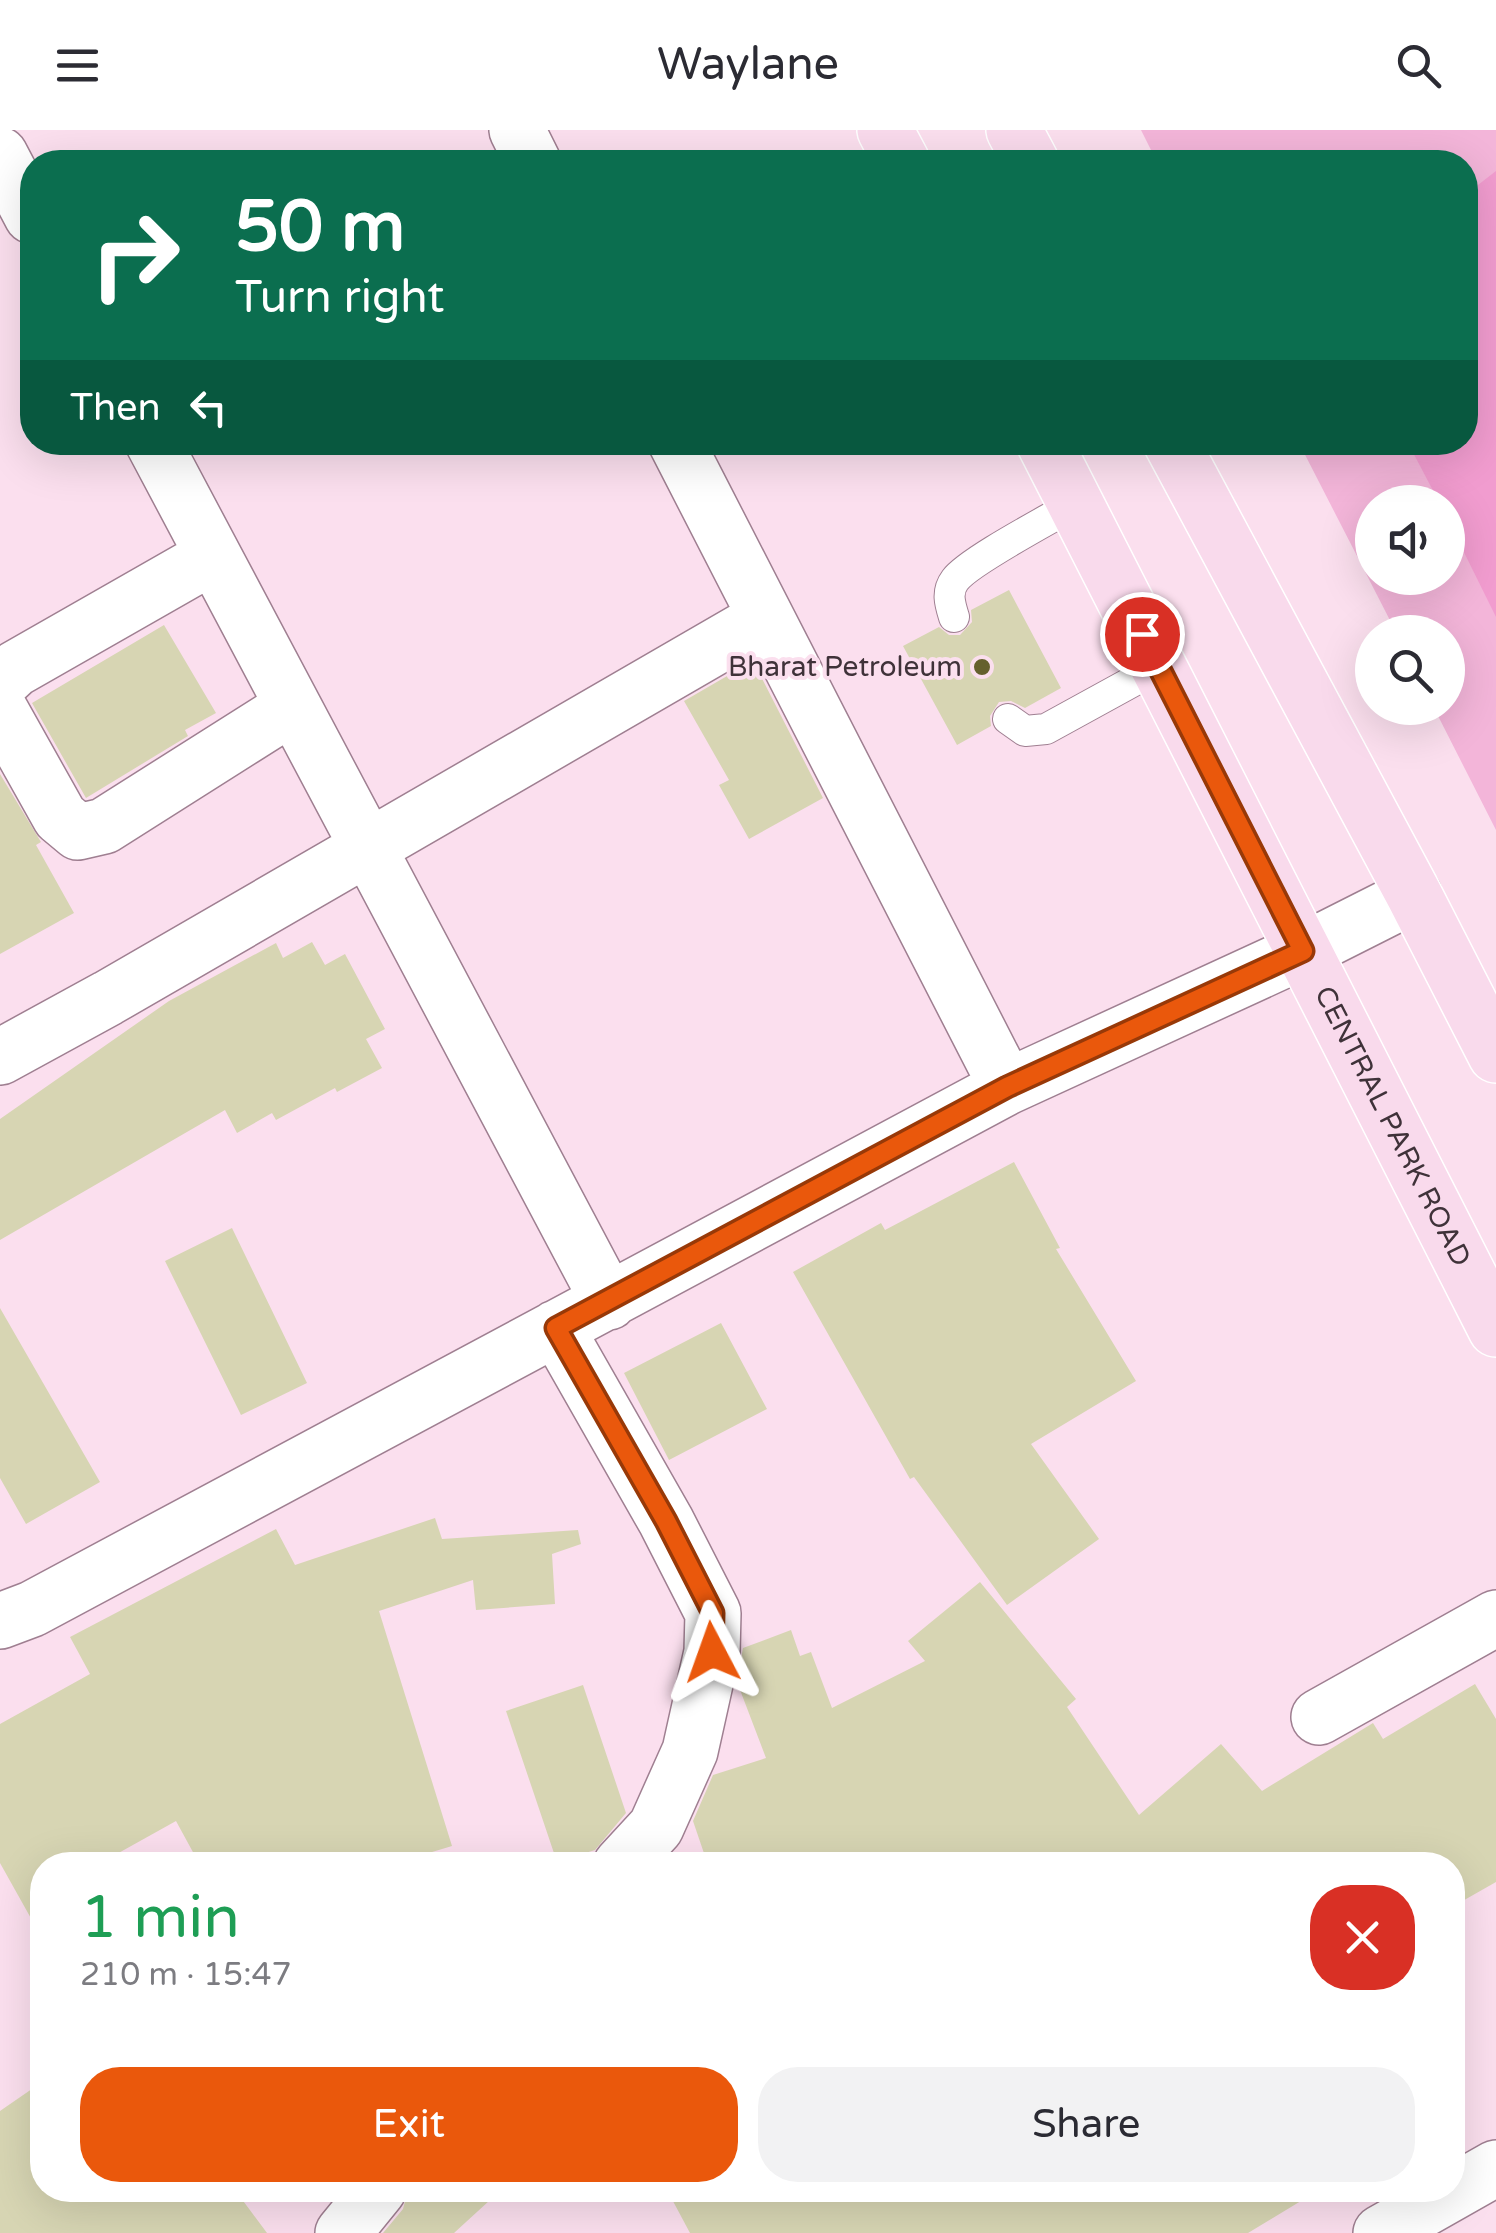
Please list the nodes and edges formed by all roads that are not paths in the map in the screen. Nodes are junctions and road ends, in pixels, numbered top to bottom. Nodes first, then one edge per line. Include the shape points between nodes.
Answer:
1 (0, 155) edge
2 (20, 193) edge
3 (160, 455) edge
4 (683, 455) edge
5 (1050, 455) edge
6 (1178, 455) edge
7 (1075, 504) junction
8 (213, 556) junction
9 (954, 617) dead end
10 (765, 618) junction
11 (1159, 667) junction
12 (0, 682) edge
13 (292, 706) junction
14 (0, 710) edge
15 (1008, 719) dead end
16 (366, 848) junction
17 (1414, 895) junction
18 (1303, 951) junction
19 (108, 998) junction
20 (1496, 1056) edge
21 (0, 1057) edge
22 (1007, 1087) junction
23 (0, 1088) edge
24 (608, 1302) junction
25 (556, 1328) junction
26 (1496, 1329) edge
27 (1496, 1618) edge
28 (0, 1622) edge
29 (1319, 1717) dead end
30 (633, 1852) edge
31 (1496, 2168) edge
32 (1465, 2186) edge
33 (368, 2202) edge
34 (1436, 2202) edge
35 (343, 2233) edge
36 (1381, 2233) edge

1 - 2 street
3 - 8 street
4 - 10 street
5 - 7 main road, CENTRAL PARK ROAD
6 - 17 main road
7 - 9 lane via 963,571 949,590
7 - 11 main road, CENTRAL PARK ROAD
8 - 12 street
8 - 13 street
10 - 16 street
10 - 22 street
11 - 15 lane via 1046,728 1025,730
11 - 18 main road, CENTRAL PARK ROAD
13 - 14 street via 104,826 78,832 60,817
13 - 16 street
16 - 19 street
16 - 24 street
17 - 18 street
17 - 20 main road
18 - 22 street
18 - 26 main road, CENTRAL PARK ROAD
19 - 21 street
19 - 23 street via 121,1020
22 - 24 street
24 - 25 street
25 - 28 street
25 - 30 street via 713,1613 712,1652 690,1751 656,1828
27 - 29 street
31 - 32 street
33 - 35 street
34 - 36 street

